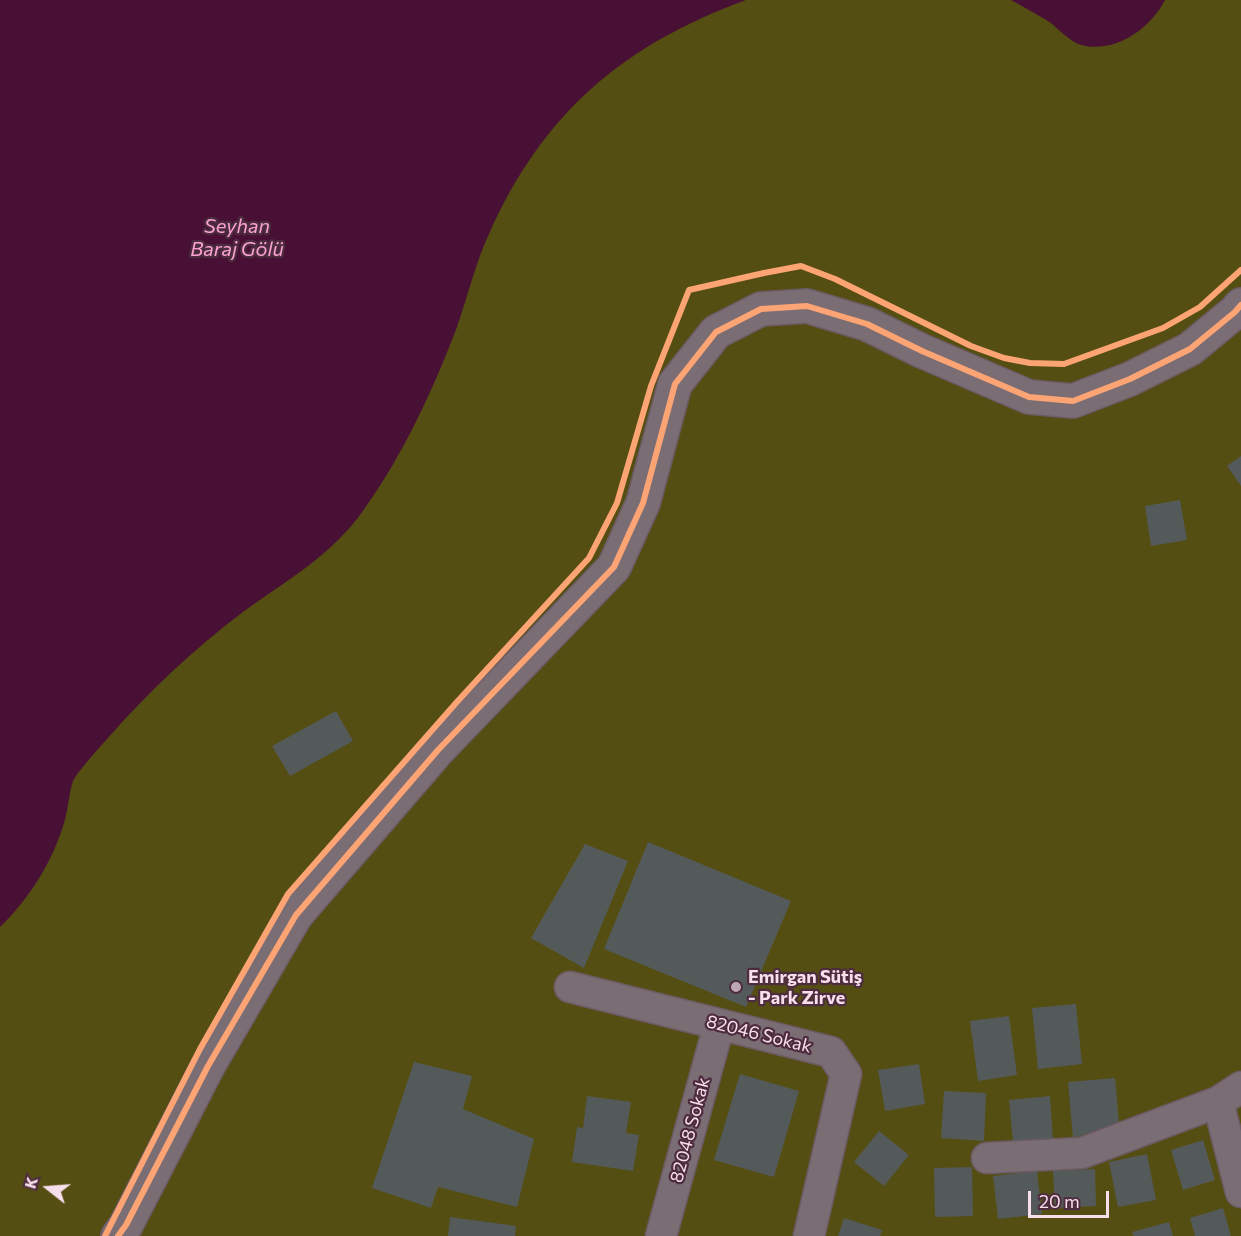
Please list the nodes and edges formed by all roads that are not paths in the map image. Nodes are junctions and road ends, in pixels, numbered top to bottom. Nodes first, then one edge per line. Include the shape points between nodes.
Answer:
1 (1241, 305) edge
2 (570, 987) dead end
3 (719, 1025) junction
4 (1230, 1094) edge
5 (987, 1158) dead end
6 (1241, 1192) edge
7 (118, 1236) edge
8 (661, 1236) edge
9 (809, 1236) edge

1 - 7 street via 1190,349 1130,379 1073,401 1029,397 867,324 807,306 761,309 716,332 675,384 643,503 614,567 438,750 296,915 208,1065
2 - 3 street, 82046 Sokak
3 - 8 street, 82048 Sokak
3 - 9 street, 82046 Sokak via 831,1052 846,1074
4 - 5 street via 1082,1153
4 - 6 street

